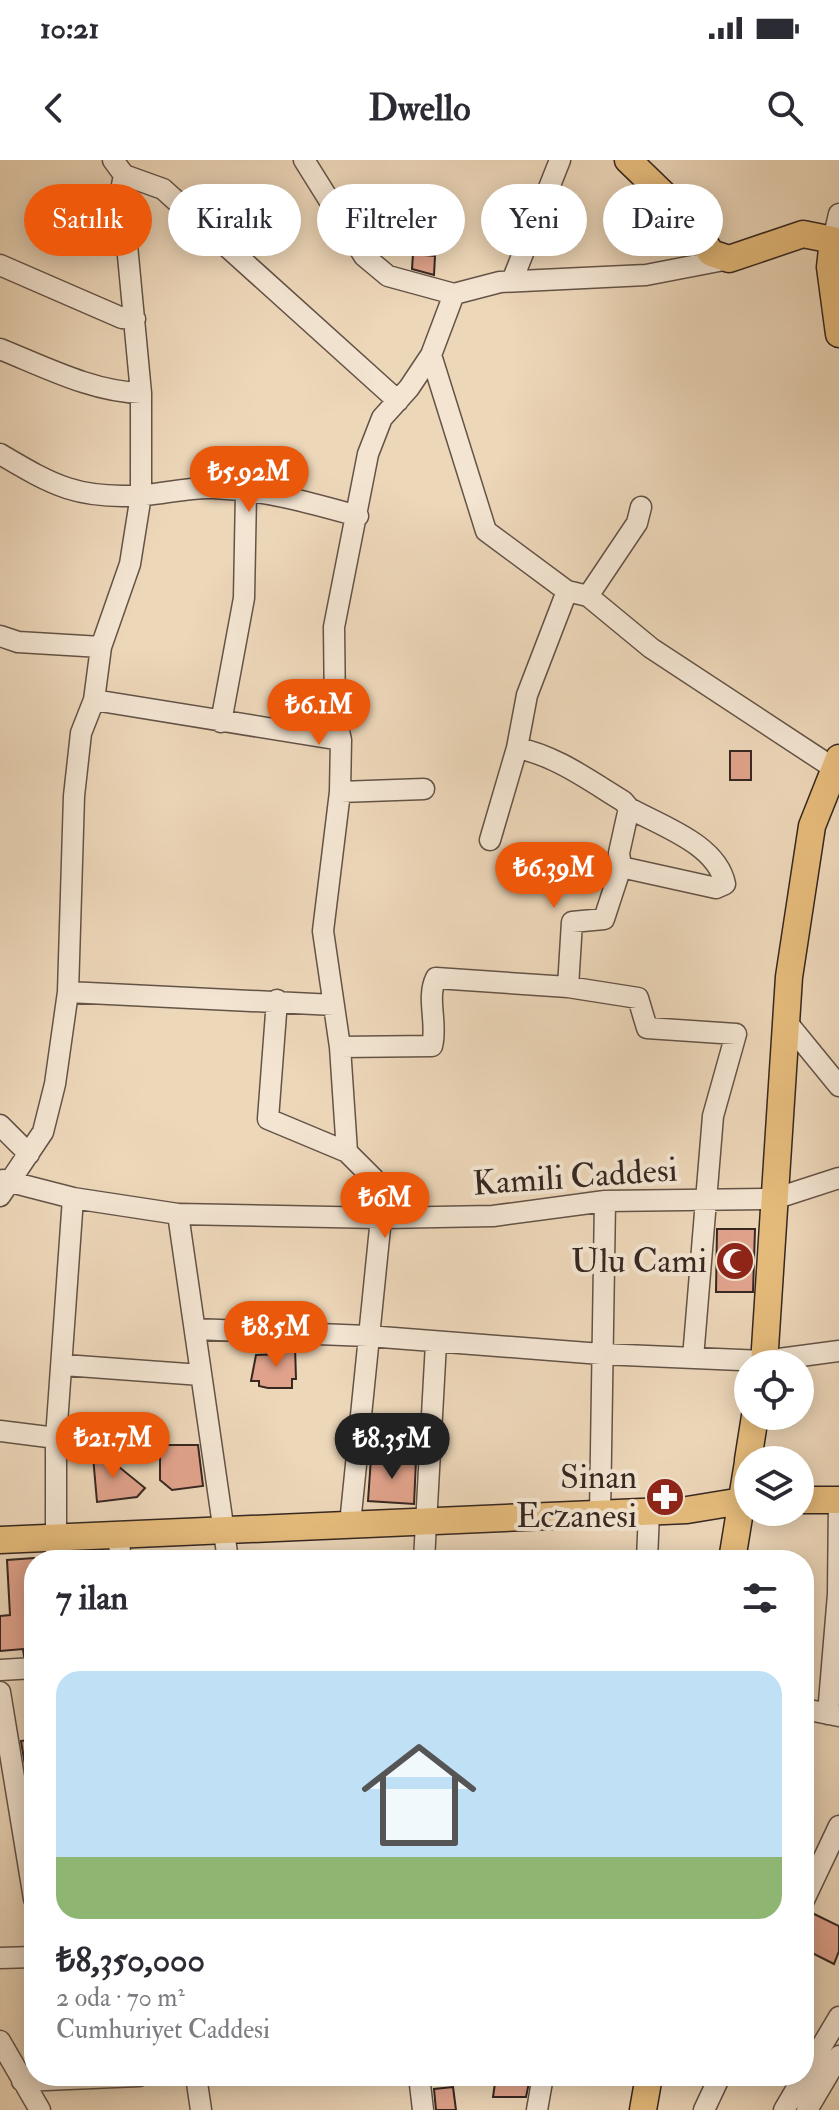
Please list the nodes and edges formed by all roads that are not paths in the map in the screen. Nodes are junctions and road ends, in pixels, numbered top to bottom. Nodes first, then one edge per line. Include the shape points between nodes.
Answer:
1 (304, 160) edge
2 (560, 160) edge
3 (628, 160) edge
4 (118, 168) edge
5 (839, 214) edge
6 (833, 240) junction
7 (729, 259) junction
8 (0, 265) edge
9 (512, 281) junction
10 (454, 294) junction
11 (135, 319) junction
12 (839, 334) edge
13 (0, 349) edge
14 (431, 355) junction
15 (141, 393) junction
16 (398, 401) junction
17 (0, 454) edge
18 (246, 492) junction
19 (141, 495) junction
20 (641, 507) dead end
21 (358, 516) junction
22 (567, 591) junction
23 (588, 596) junction
24 (0, 636) edge
25 (101, 647) junction
26 (94, 700) junction
27 (221, 722) junction
28 (341, 740) junction
29 (517, 748) junction
30 (837, 764) edge
31 (424, 789) dead end
32 (340, 792) junction
33 (629, 808) junction
34 (490, 840) dead end
35 (621, 867) junction
36 (568, 987) junction
37 (68, 992) junction
38 (277, 1000) junction
39 (334, 1005) junction
40 (785, 1020) junction
41 (340, 1047) junction
42 (839, 1086) edge
43 (0, 1125) edge
44 (347, 1152) junction
45 (29, 1154) junction
46 (839, 1178) edge
47 (7, 1180) edge
48 (0, 1196) edge
49 (73, 1198) junction
50 (774, 1199) junction
51 (706, 1200) junction
52 (605, 1201) junction
53 (178, 1214) junction
54 (381, 1218) junction
55 (195, 1329) junction
56 (368, 1336) junction
57 (436, 1343) junction
58 (765, 1350) edge
59 (839, 1351) edge
60 (601, 1354) junction
61 (814, 1355) edge
62 (693, 1358) junction
63 (734, 1360) edge
64 (64, 1365) junction
65 (201, 1375) junction
66 (0, 1431) edge
67 (56, 1438) junction
68 (814, 1500) edge
69 (839, 1500) edge
70 (734, 1502) edge
71 (649, 1512) junction
72 (600, 1514) junction
73 (423, 1521) junction
74 (350, 1524) junction
75 (739, 1526) edge
76 (224, 1530) junction
77 (0, 1540) edge
78 (119, 1548) edge
79 (56, 1549) edge
80 (227, 1550) edge
81 (424, 1550) edge
82 (647, 1550) edge
83 (734, 1550) edge
84 (24, 1669) edge
85 (0, 1670) edge
86 (0, 1692) edge
87 (814, 1711) edge
88 (834, 1715) edge
89 (24, 1810) edge
90 (839, 1826) edge
91 (0, 1828) edge
92 (24, 1830) edge
93 (814, 1879) edge
94 (24, 1957) edge
95 (0, 1958) edge
96 (839, 2017) edge
97 (0, 2041) edge
98 (839, 2056) edge
99 (814, 2059) edge
100 (22, 2081) joint
101 (24, 2084) edge
102 (25, 2086) edge
103 (197, 2086) edge
104 (420, 2086) edge
105 (541, 2086) edge
106 (647, 2086) edge
107 (715, 2086) edge
108 (798, 2086) edge
109 (40, 2110) edge
110 (201, 2110) edge
111 (423, 2110) edge
112 (537, 2110) edge
113 (643, 2110) edge
114 (704, 2110) edge
115 (784, 2110) edge
116 (807, 2110) edge

1 - 10 street via 364,256 388,276
2 - 9 street
3 - 7 main road via 689,219 711,253
4 - 11 street
4 - 16 street via 163,189
5 - 6 street
6 - 7 main road via 803,234
6 - 12 main road via 830,267
7 - 9 street via 646,275
8 - 11 street
9 - 10 street
10 - 14 street
11 - 15 street
13 - 15 street via 77,380
14 - 16 street
14 - 22 street via 486,531
15 - 19 street
16 - 21 street via 382,418 368,454
17 - 19 street via 54,486 82,493
18 - 19 street via 210,488
18 - 21 street via 273,492
18 - 27 street via 244,598
19 - 25 street via 130,564
20 - 23 street via 637,523
21 - 28 street via 334,627 335,714
22 - 23 street
22 - 29 street via 527,695
23 - 30 street via 651,648
24 - 25 street via 18,642
25 - 26 street
26 - 27 street
26 - 37 street via 81,733 74,796
27 - 28 street
28 - 32 street
29 - 33 street via 573,771
29 - 34 street
30 - 40 main road via 812,826
31 - 32 street
32 - 39 street via 323,931
33 - 35 street
33 - 35 street via 700,847 725,884 716,888
35 - 36 street via 604,919 572,922
36 - 41 street via 436,978 432,1046
36 - 51 street via 638,998 647,1028 736,1034 713,1116
37 - 38 street
37 - 45 street via 55,1084 43,1132
38 - 39 street
38 - 44 street via 268,1119
39 - 41 street
40 - 42 street
40 - 50 main road
41 - 44 street
43 - 45 street
44 - 54 street via 374,1179
45 - 47 street
46 - 50 street, Kamili Caddesi
47 - 48 street
47 - 49 street, Kamili Caddesi
49 - 53 street, Kamili Caddesi
49 - 64 street
50 - 51 street, Kamili Caddesi
50 - 58 main road
51 - 52 street, Kamili Caddesi
51 - 62 street
52 - 54 street, Kamili Caddesi via 493,1216
52 - 60 street
53 - 54 street, Kamili Caddesi
53 - 55 street
54 - 56 street
55 - 56 street
55 - 65 street
56 - 57 street
56 - 74 street
57 - 60 street
57 - 73 street
59 - 61 street
60 - 62 street
60 - 72 street
62 - 63 street
64 - 65 street
64 - 67 street
65 - 76 street
66 - 67 street
67 - 79 street
68 - 69 main road
69 - 88 street
70 - 71 main road
71 - 72 main road
71 - 82 street
72 - 73 main road
73 - 74 main road
73 - 81 street
74 - 76 main road
75 - 83 main road
76 - 78 main road
76 - 80 street
77 - 79 main road
78 - 79 main road
84 - 85 street
86 - 89 street
87 - 88 street
90 - 93 street
91 - 92 street
94 - 95 street
96 - 99 street
97 - 100 street
98 - 116 street
100 - 101 street
102 - 109 street
103 - 110 street
104 - 111 street
105 - 112 street
106 - 113 main road
107 - 114 street
108 - 115 street

